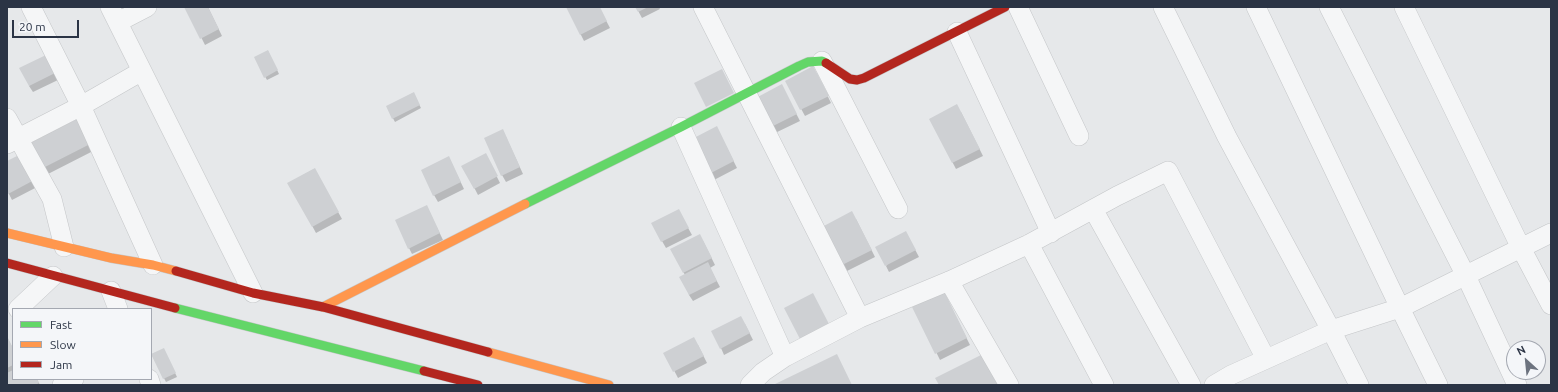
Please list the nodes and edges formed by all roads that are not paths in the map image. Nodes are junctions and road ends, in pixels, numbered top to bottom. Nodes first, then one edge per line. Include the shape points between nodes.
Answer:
1 (31, 7) edge
2 (147, 7) edge
3 (703, 7) edge
4 (1005, 7) edge
5 (1018, 7) edge
6 (1163, 7) edge
7 (1256, 7) edge
8 (1329, 7) edge
9 (1404, 7) edge
10 (114, 15) edge
11 (957, 32) junction
12 (822, 61) junction
13 (142, 71) junction
14 (746, 94) junction
15 (81, 106) junction
16 (7, 118) edge
17 (681, 127) junction
18 (1079, 136) dead end
19 (12, 141) edge
20 (898, 209) dead end
21 (1093, 209) junction
22 (1051, 232) junction
23 (1551, 233) edge
24 (7, 234) edge
25 (1029, 244) junction
26 (64, 247) junction
27 (1521, 248) junction
28 (7, 263) edge
29 (153, 265) junction
30 (53, 276) junction
31 (1466, 276) junction
32 (949, 281) junction
33 (111, 291) junction
34 (253, 293) junction
35 (1551, 305) edge
36 (323, 307) junction
37 (19, 308) edge
38 (118, 308) edge
39 (1400, 308) junction
40 (860, 318) junction
41 (1331, 330) junction
42 (786, 357) junction
43 (1266, 358) junction
44 (72, 380) edge
45 (472, 384) edge
46 (62, 385) edge
47 (609, 385) edge
48 (750, 385) edge
49 (1009, 385) edge
50 (1104, 385) edge
51 (1191, 385) edge
52 (1214, 385) edge
53 (1359, 385) edge
54 (1438, 385) edge
55 (1517, 385) edge

1 - 15 street
2 - 10 street
3 - 14 street
4 - 11 street
5 - 18 street
6 - 41 street via 1227,137
7 - 39 street
8 - 31 street
9 - 27 street
10 - 13 street
11 - 12 street via 857,80 850,79
11 - 22 street
12 - 14 street via 808,62
12 - 20 street
13 - 15 street
13 - 34 street
14 - 17 street
14 - 40 street
15 - 19 street
15 - 29 street
16 - 19 street
17 - 36 street
17 - 42 street
19 - 26 street via 52,199
21 - 22 street
21 - 43 street via 1168,171
21 - 51 street
22 - 25 street
23 - 27 street
24 - 26 street
25 - 32 street
25 - 50 street
26 - 29 street
27 - 31 street
27 - 35 street
28 - 30 street
29 - 34 street
30 - 33 street
30 - 37 street
31 - 39 street
31 - 55 street
32 - 40 street
32 - 49 street
33 - 38 street
33 - 45 street
34 - 36 street
36 - 47 street
39 - 41 street
39 - 54 street
40 - 42 street
41 - 43 street
41 - 53 street
42 - 48 street via 763,372
43 - 52 street
44 - 46 street

